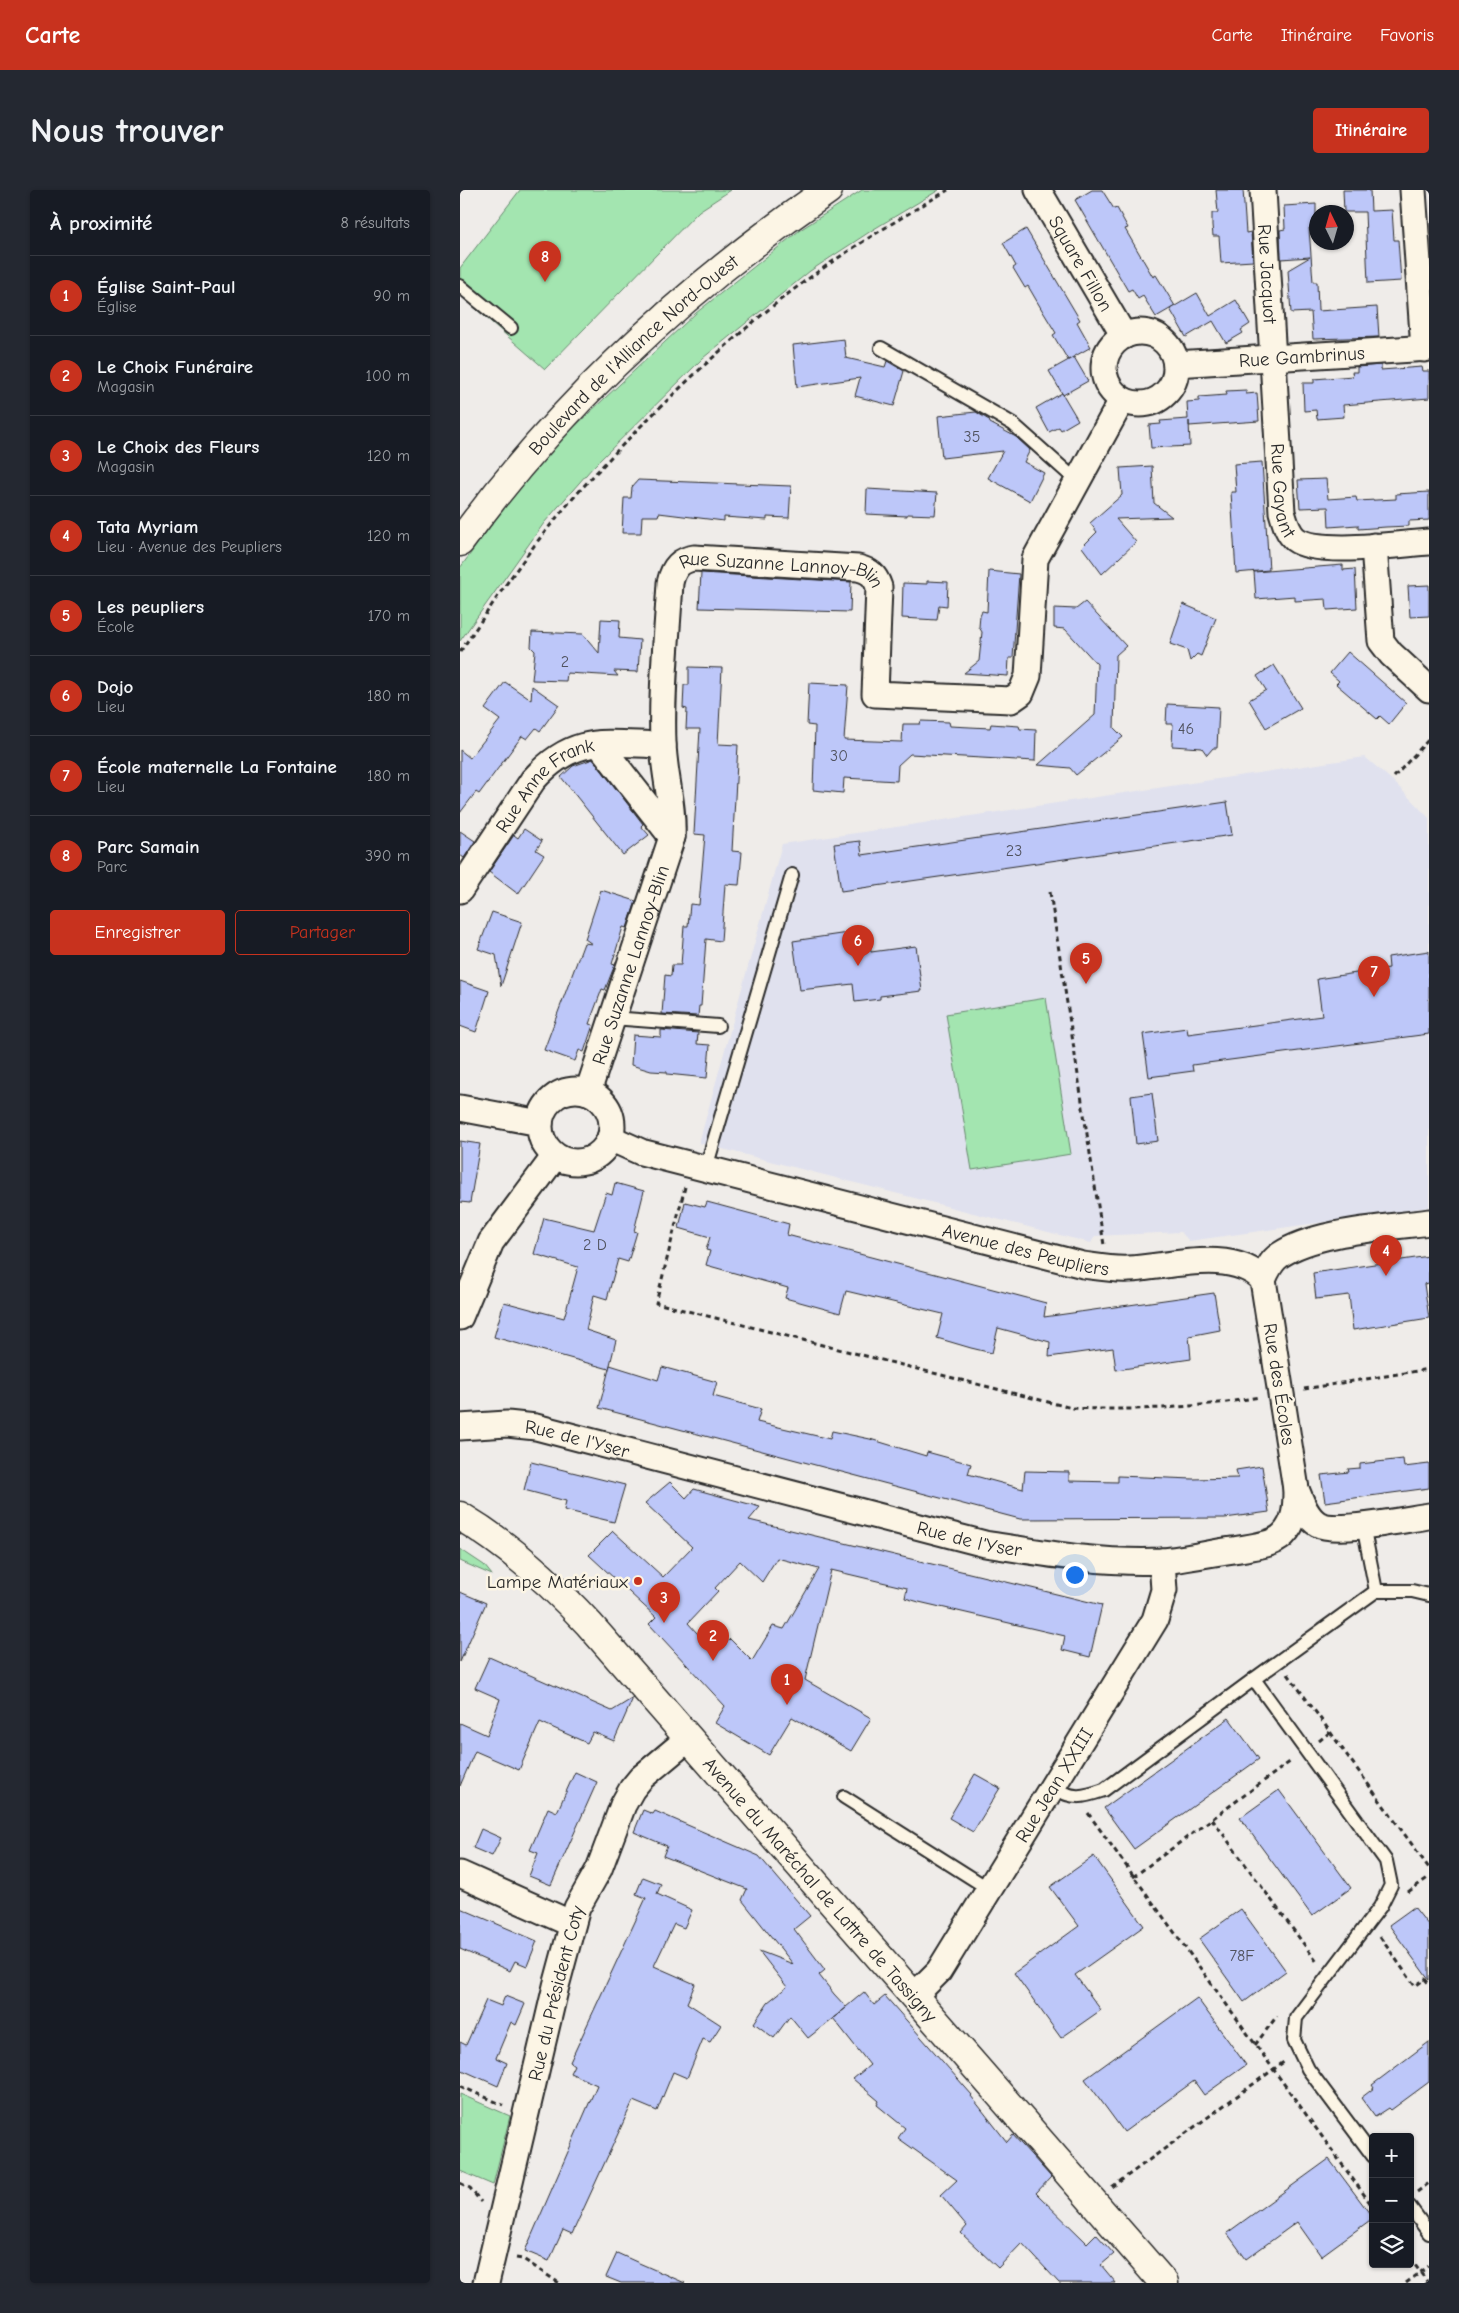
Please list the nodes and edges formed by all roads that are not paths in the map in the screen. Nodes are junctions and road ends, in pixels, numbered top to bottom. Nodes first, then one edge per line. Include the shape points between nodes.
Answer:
1 (828, 190) edge
2 (1038, 190) edge
3 (1263, 190) edge
4 (1413, 190) edge
5 (460, 286) edge
6 (511, 328) dead end
7 (1124, 336) junction
8 (881, 348) dead end
9 (1426, 349) edge
10 (1272, 358) junction
11 (1176, 364) junction
12 (1122, 400) junction
13 (1078, 478) junction
14 (460, 542) edge
15 (1429, 542) edge
16 (1374, 546) junction
17 (1429, 689) edge
18 (599, 744) junction
19 (663, 746) junction
20 (672, 837) junction
21 (792, 875) dead end
22 (460, 890) edge
23 (612, 1018) junction
24 (718, 1026) dead end
25 (588, 1092) junction
26 (460, 1108) edge
27 (540, 1123) junction
28 (610, 1138) junction
29 (555, 1156) junction
30 (698, 1166) junction
31 (1429, 1222) edge
32 (1263, 1280) junction
33 (460, 1317) edge
34 (460, 1428) edge
35 (1296, 1489) junction
36 (460, 1516) edge
37 (1429, 1516) edge
38 (1363, 1525) junction
39 (1162, 1560) junction
40 (1376, 1591) junction
41 (1429, 1595) edge
42 (1254, 1679) junction
43 (689, 1738) junction
44 (1052, 1788) junction
45 (844, 1797) dead end
46 (460, 1874) edge
47 (989, 1889) junction
48 (572, 1924) junction
49 (914, 1996) junction
50 (1369, 2151) edge
51 (1414, 2212) edge
52 (1429, 2233) edge
53 (486, 2283) edge
54 (1164, 2283) edge

1 - 14 main road, Boulevard de l'Alliance Nord-Ouest via 722,268 622,356 540,440
2 - 7 street, Square Fillon
3 - 10 street, Rue Jacquot
4 - 9 street
5 - 6 lane
7 - 11 street via 1143,332 1161,339 1171,350
7 - 12 street via 1110,347 1104,363 1106,380
8 - 13 lane via 1013,424
9 - 10 street, Rue Gambrinus
10 - 11 street, Rue Gambrinus
10 - 16 street, Rue Gayant via 1285,526 1294,538 1304,544 1322,548
11 - 12 street via 1173,383 1161,398 1142,405
12 - 13 street
13 - 19 street, Rue Suzanne Lannoy-Blin via 1034,559 1028,676 1026,686 1016,696 1004,701 875,694 879,587 868,570 685,560 677,566 670,583
15 - 16 street, Rue Gayant
16 - 17 street via 1381,641 1390,654
18 - 19 street, Rue Anne Frank
18 - 20 street
18 - 22 street, Rue Anne Frank via 579,746 546,765
19 - 20 street, Rue Suzanne Lannoy-Blin via 672,803
20 - 23 street, Rue Suzanne Lannoy-Blin
21 - 30 lane
23 - 24 lane
23 - 25 street, Rue Suzanne Lannoy-Blin
25 - 27 street via 566,1091 556,1096 542,1112
25 - 28 street via 604,1102 609,1110 612,1119
26 - 27 street
27 - 29 street via 543,1142
28 - 29 street via 597,1156 587,1161 576,1163
28 - 30 street, Avenue des Peupliers via 641,1152
29 - 33 street via 491,1242
30 - 32 street, Avenue des Peupliers via 1083,1265 1108,1269 1224,1262 1254,1271
31 - 32 street via 1330,1236 1296,1246 1272,1262
32 - 35 street, Rue des Écoles
34 - 39 street, Rue de l'Yser via 507,1424 536,1427 985,1544 1087,1557
35 - 38 street via 1307,1512 1318,1524 1338,1527
35 - 39 street, Rue de l'Yser via 1295,1513 1291,1526 1282,1536 1259,1545
36 - 43 main road, Avenue du Maréchal de Lattre de Tassigny via 509,1549 549,1582
37 - 38 street
38 - 40 lane
39 - 44 street, Rue Jean XXIII via 1164,1590 1155,1620
40 - 41 lane via 1412,1591
40 - 42 lane
42 - 44 lane via 1104,1790 1083,1798
42 - 50 lane via 1386,1861 1391,1885 1369,1921 1296,2018 1294,2040 1308,2068
43 - 48 street, Rue du Président Coty via 632,1789
43 - 49 main road, Avenue du Maréchal de Lattre de Tassigny
44 - 47 street, Rue Jean XXIII
45 - 47 lane
46 - 48 street
47 - 49 street, Rue Jean XXIII via 939,1971
48 - 53 street, Rue du Président Coty
49 - 54 main road, Avenue du Maréchal de Lattre de Tassigny
51 - 52 lane

